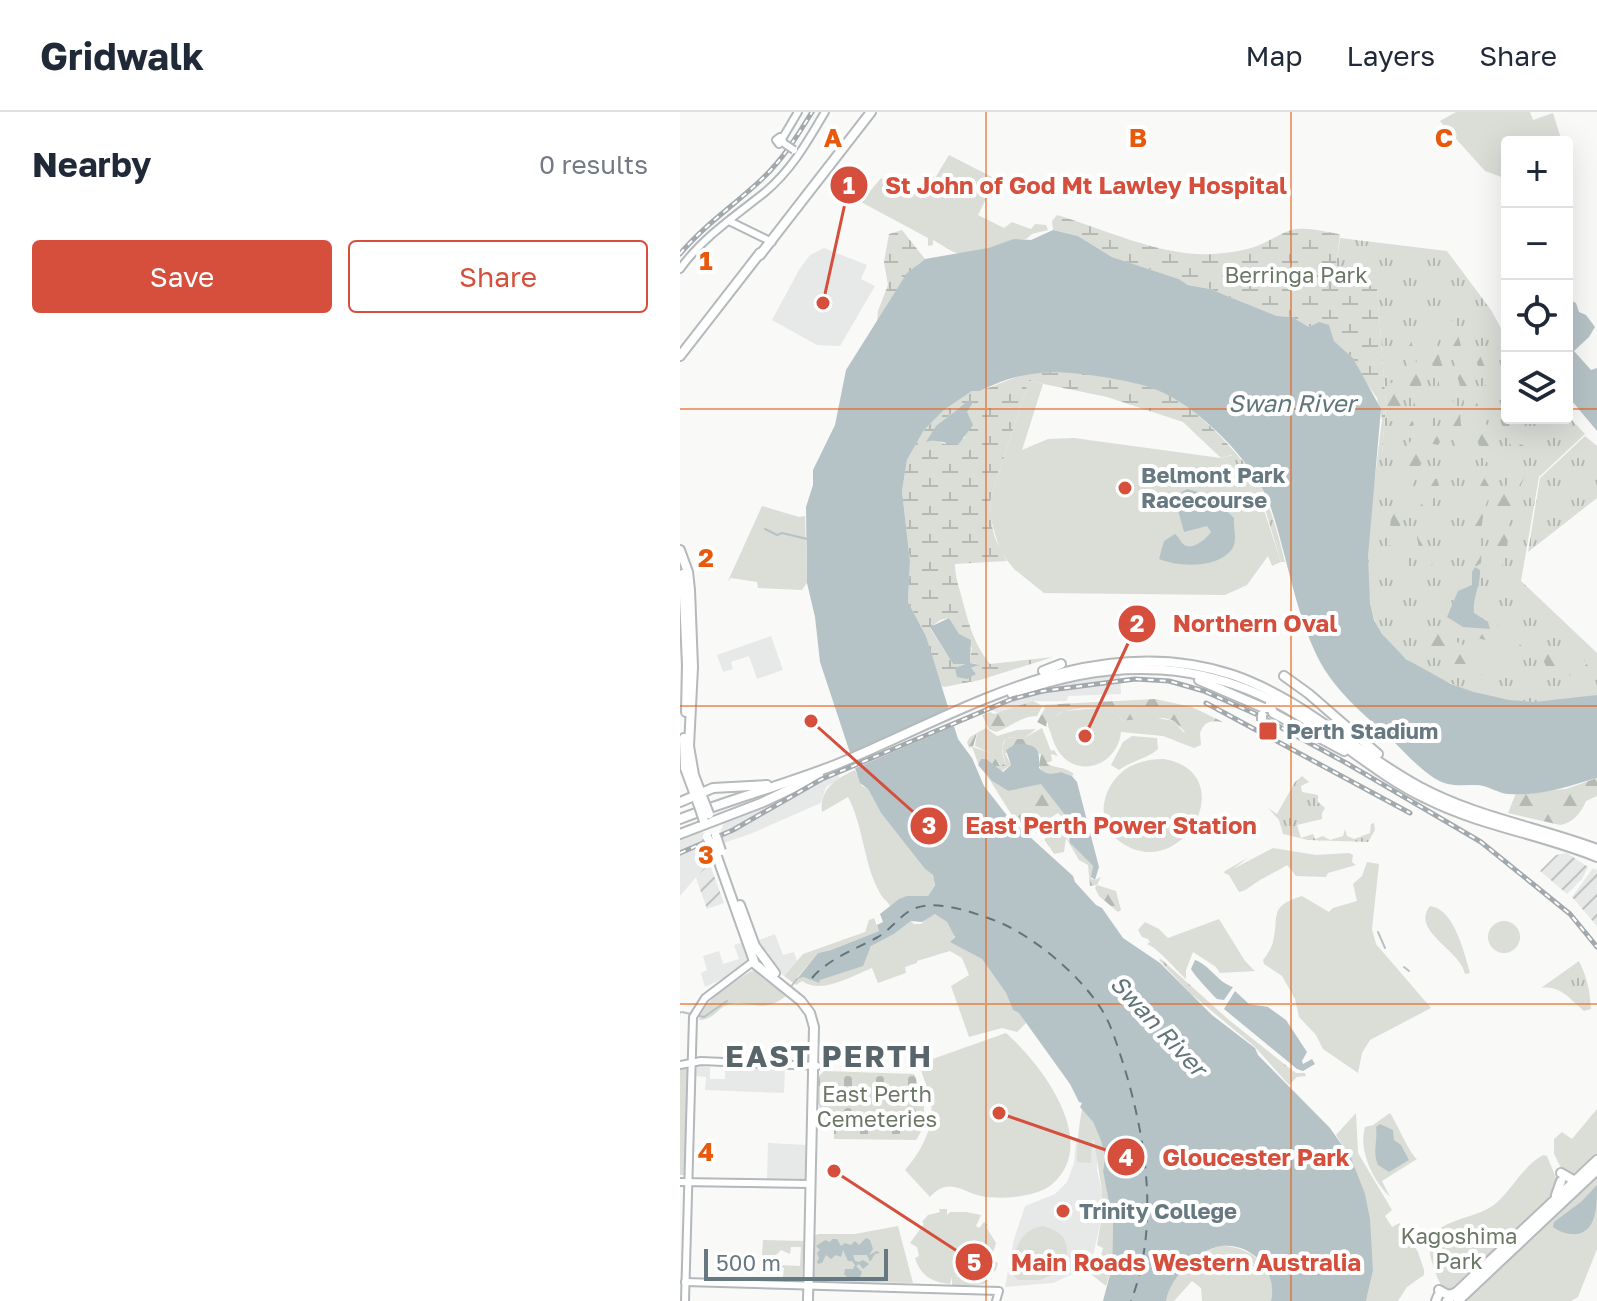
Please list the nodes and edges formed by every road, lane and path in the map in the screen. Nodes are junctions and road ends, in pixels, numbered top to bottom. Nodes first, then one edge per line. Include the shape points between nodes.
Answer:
1 (798, 112) edge
2 (823, 112) edge
3 (871, 112) edge
4 (796, 153) junction
5 (729, 221) junction
6 (770, 242) junction
7 (680, 269) edge
8 (680, 354) edge
9 (680, 550) edge
10 (680, 557) edge
11 (1061, 664) dead end
12 (1176, 671) junction
13 (1284, 676) dead end
14 (975, 707) junction
15 (689, 737) junction
16 (838, 766) junction
17 (1373, 766) junction
18 (690, 782) junction
19 (1420, 787) junction
20 (713, 788) junction
21 (699, 798) junction
22 (680, 800) edge
23 (742, 811) junction
24 (707, 820) junction
25 (680, 822) edge
26 (695, 829) junction
27 (680, 834) edge
28 (711, 836) junction
29 (1597, 849) edge
30 (1597, 857) edge
31 (758, 961) junction
32 (693, 1062) junction
33 (682, 1064) edge
34 (816, 1067) junction
35 (1597, 1160) edge
36 (1597, 1170) edge
37 (680, 1180) edge
38 (689, 1180) junction
39 (1575, 1181) junction
40 (808, 1187) junction
41 (1552, 1203) junction
42 (683, 1282) edge
43 (808, 1286) junction
44 (996, 1296) edge
45 (1440, 1297) edge
46 (1461, 1297) edge
47 (685, 1301) edge
48 (807, 1301) edge

1 - 4 main road, bridge via 782,142
2 - 4 main road
3 - 6 highway
4 - 5 main road
5 - 6 main road
5 - 7 main road
6 - 8 highway
9 - 15 highway via 690,590
10 - 18 highway via 687,665 683,750
11 - 14 highway
12 - 14 highway via 1118,668 1080,674
12 - 17 highway via 1225,689
12 - 17 highway via 1268,697
13 - 19 highway
14 - 16 highway
14 - 19 highway via 1039,678 1089,665 1192,665 1231,675 1292,702
15 - 20 highway via 698,777
15 - 21 highway
16 - 20 highway via 763,785
16 - 23 highway
16 - 25 highway
17 - 30 highway via 1468,818
18 - 21 highway
18 - 22 highway
19 - 29 highway via 1483,815
20 - 21 highway
21 - 22 highway
21 - 24 highway, bridge
23 - 24 highway
23 - 28 highway via 718,825
24 - 26 highway
24 - 28 highway
26 - 27 highway
26 - 28 highway
28 - 31 highway, bridge
31 - 32 main road via 707,1000 696,1016
31 - 34 highway via 812,1012
32 - 33 main road
32 - 34 main road
32 - 38 main road
34 - 40 highway
35 - 39 highway
36 - 46 highway
37 - 38 main road
38 - 40 main road
38 - 42 main road
39 - 41 highway
39 - 41 highway via 1561,1177
40 - 43 highway
41 - 46 highway
42 - 43 main road
42 - 47 main road
43 - 44 main road
43 - 48 highway
45 - 46 highway

